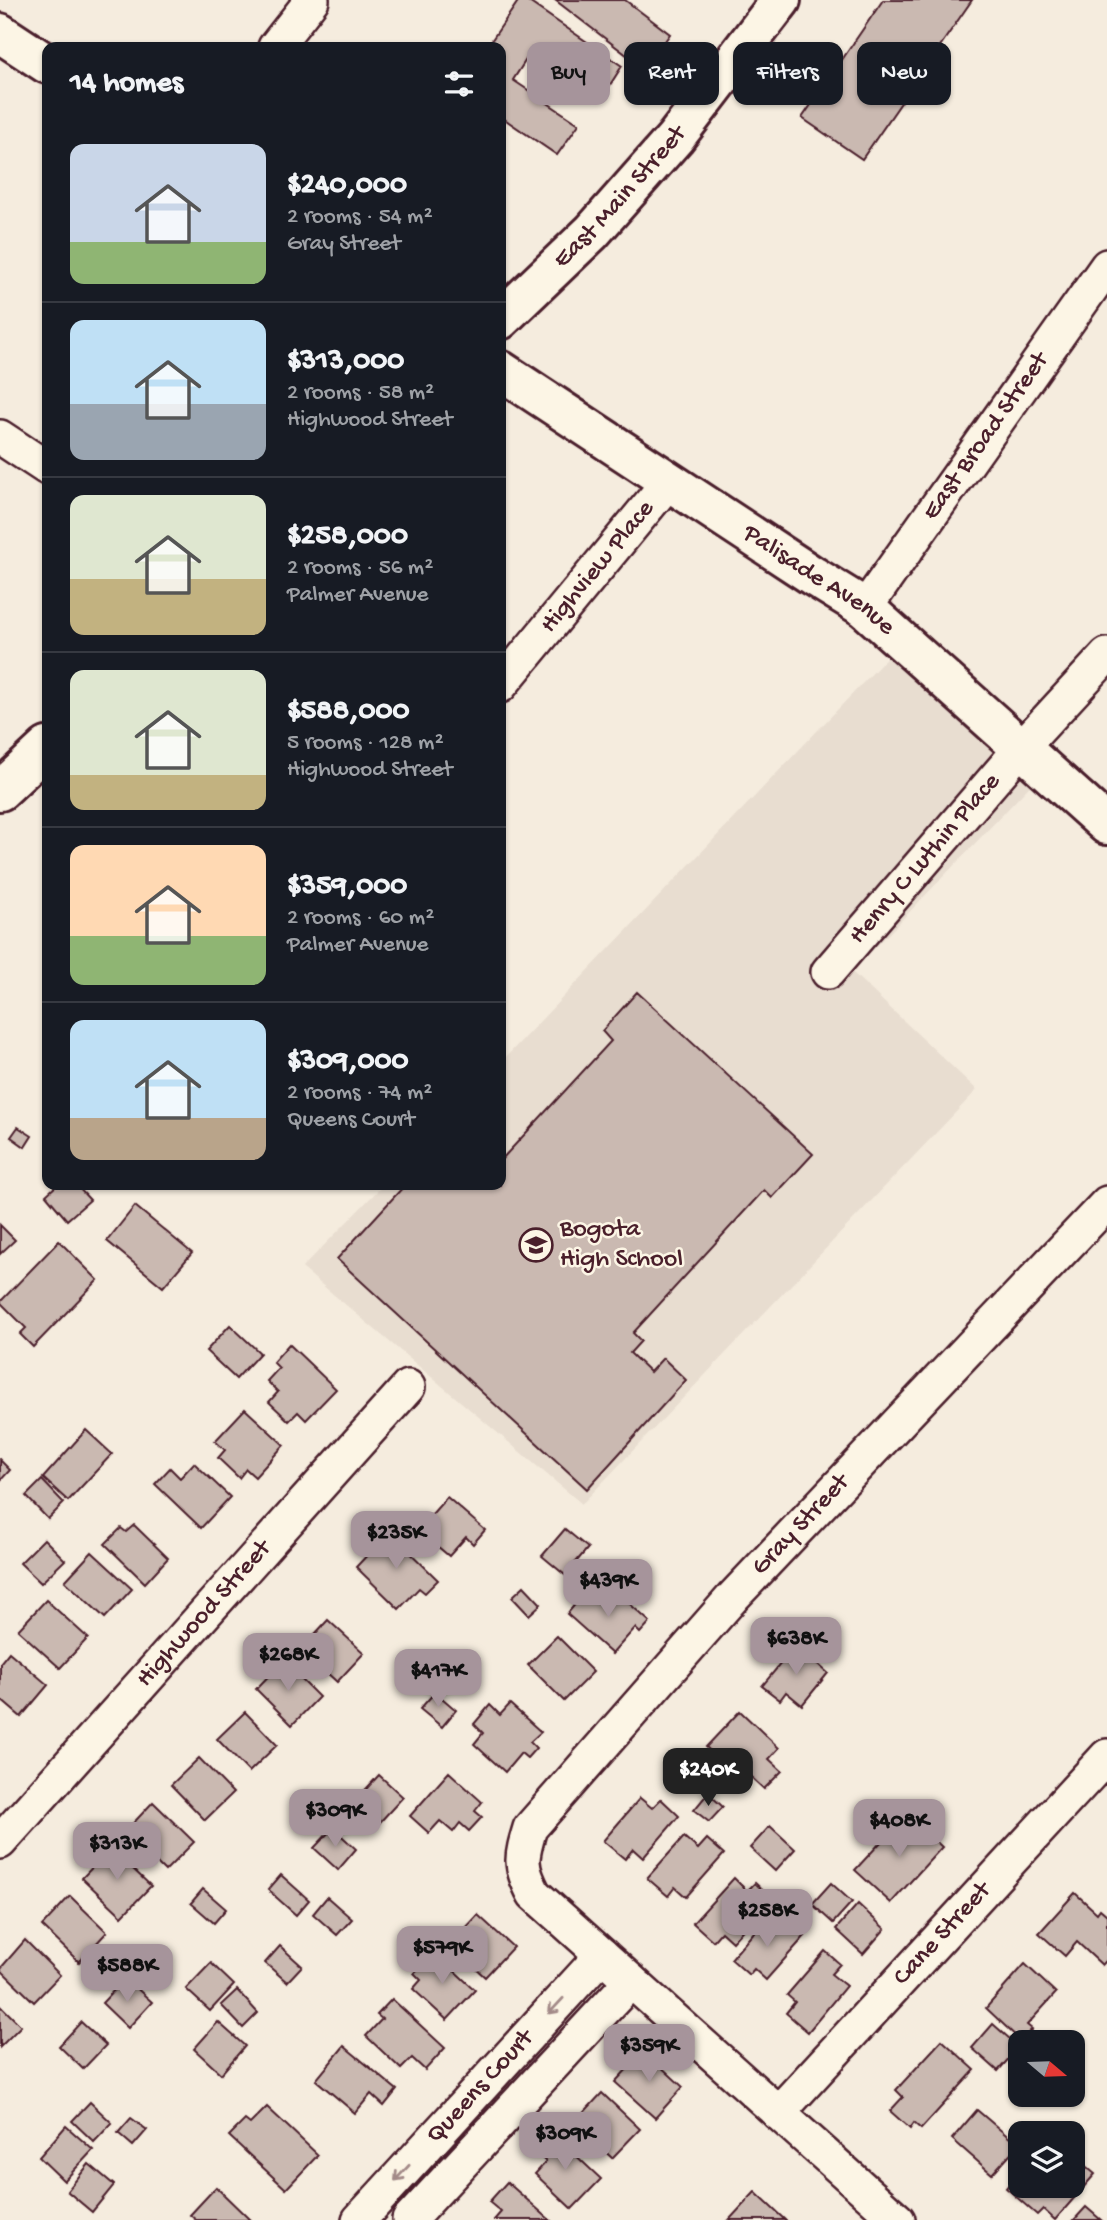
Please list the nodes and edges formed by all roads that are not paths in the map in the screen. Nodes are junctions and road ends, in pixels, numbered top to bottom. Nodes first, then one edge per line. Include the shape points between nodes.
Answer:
1 (312, 0) edge
2 (781, 0) edge
3 (0, 33) edge
4 (279, 42) edge
5 (42, 61) edge
6 (1107, 266) edge
7 (506, 314) edge
8 (506, 374) edge
9 (0, 437) edge
10 (42, 465) edge
11 (668, 481) junction
12 (865, 608) junction
13 (1107, 655) edge
14 (506, 679) edge
15 (1022, 747) junction
16 (42, 751) edge
17 (3, 783) edge
18 (1107, 825) edge
19 (828, 972) dead end
20 (1107, 1203) edge
21 (408, 1387) dead end
22 (1107, 1756) edge
23 (0, 1842) edge
24 (602, 1955) junction
25 (631, 1981) junction
26 (778, 2113) junction
27 (359, 2220) edge
28 (409, 2220) edge
29 (898, 2220) edge

1 - 4 street
2 - 7 street, East Main Street via 675,138 593,232
3 - 5 street
6 - 12 street, East Broad Street
8 - 11 street, Palisade Avenue
9 - 10 street
11 - 12 street, Palisade Avenue
11 - 14 street, Highview Place
12 - 15 street, Palisade Avenue
13 - 15 street, Henry C Luthin Place
15 - 18 street, Palisade Avenue
15 - 19 street, Henry C Luthin Place
16 - 17 street
20 - 24 street, Gray Street via 733,1597 530,1828 522,1855 524,1876 534,1894
21 - 23 street, Highwood Street
22 - 26 street, Cane Street
24 - 25 street, Gray Street
24 -> 27 street, Queens Court
25 - 26 street, Gray Street
25 - 28 street, Queens Court
26 - 29 street, Gray Street

